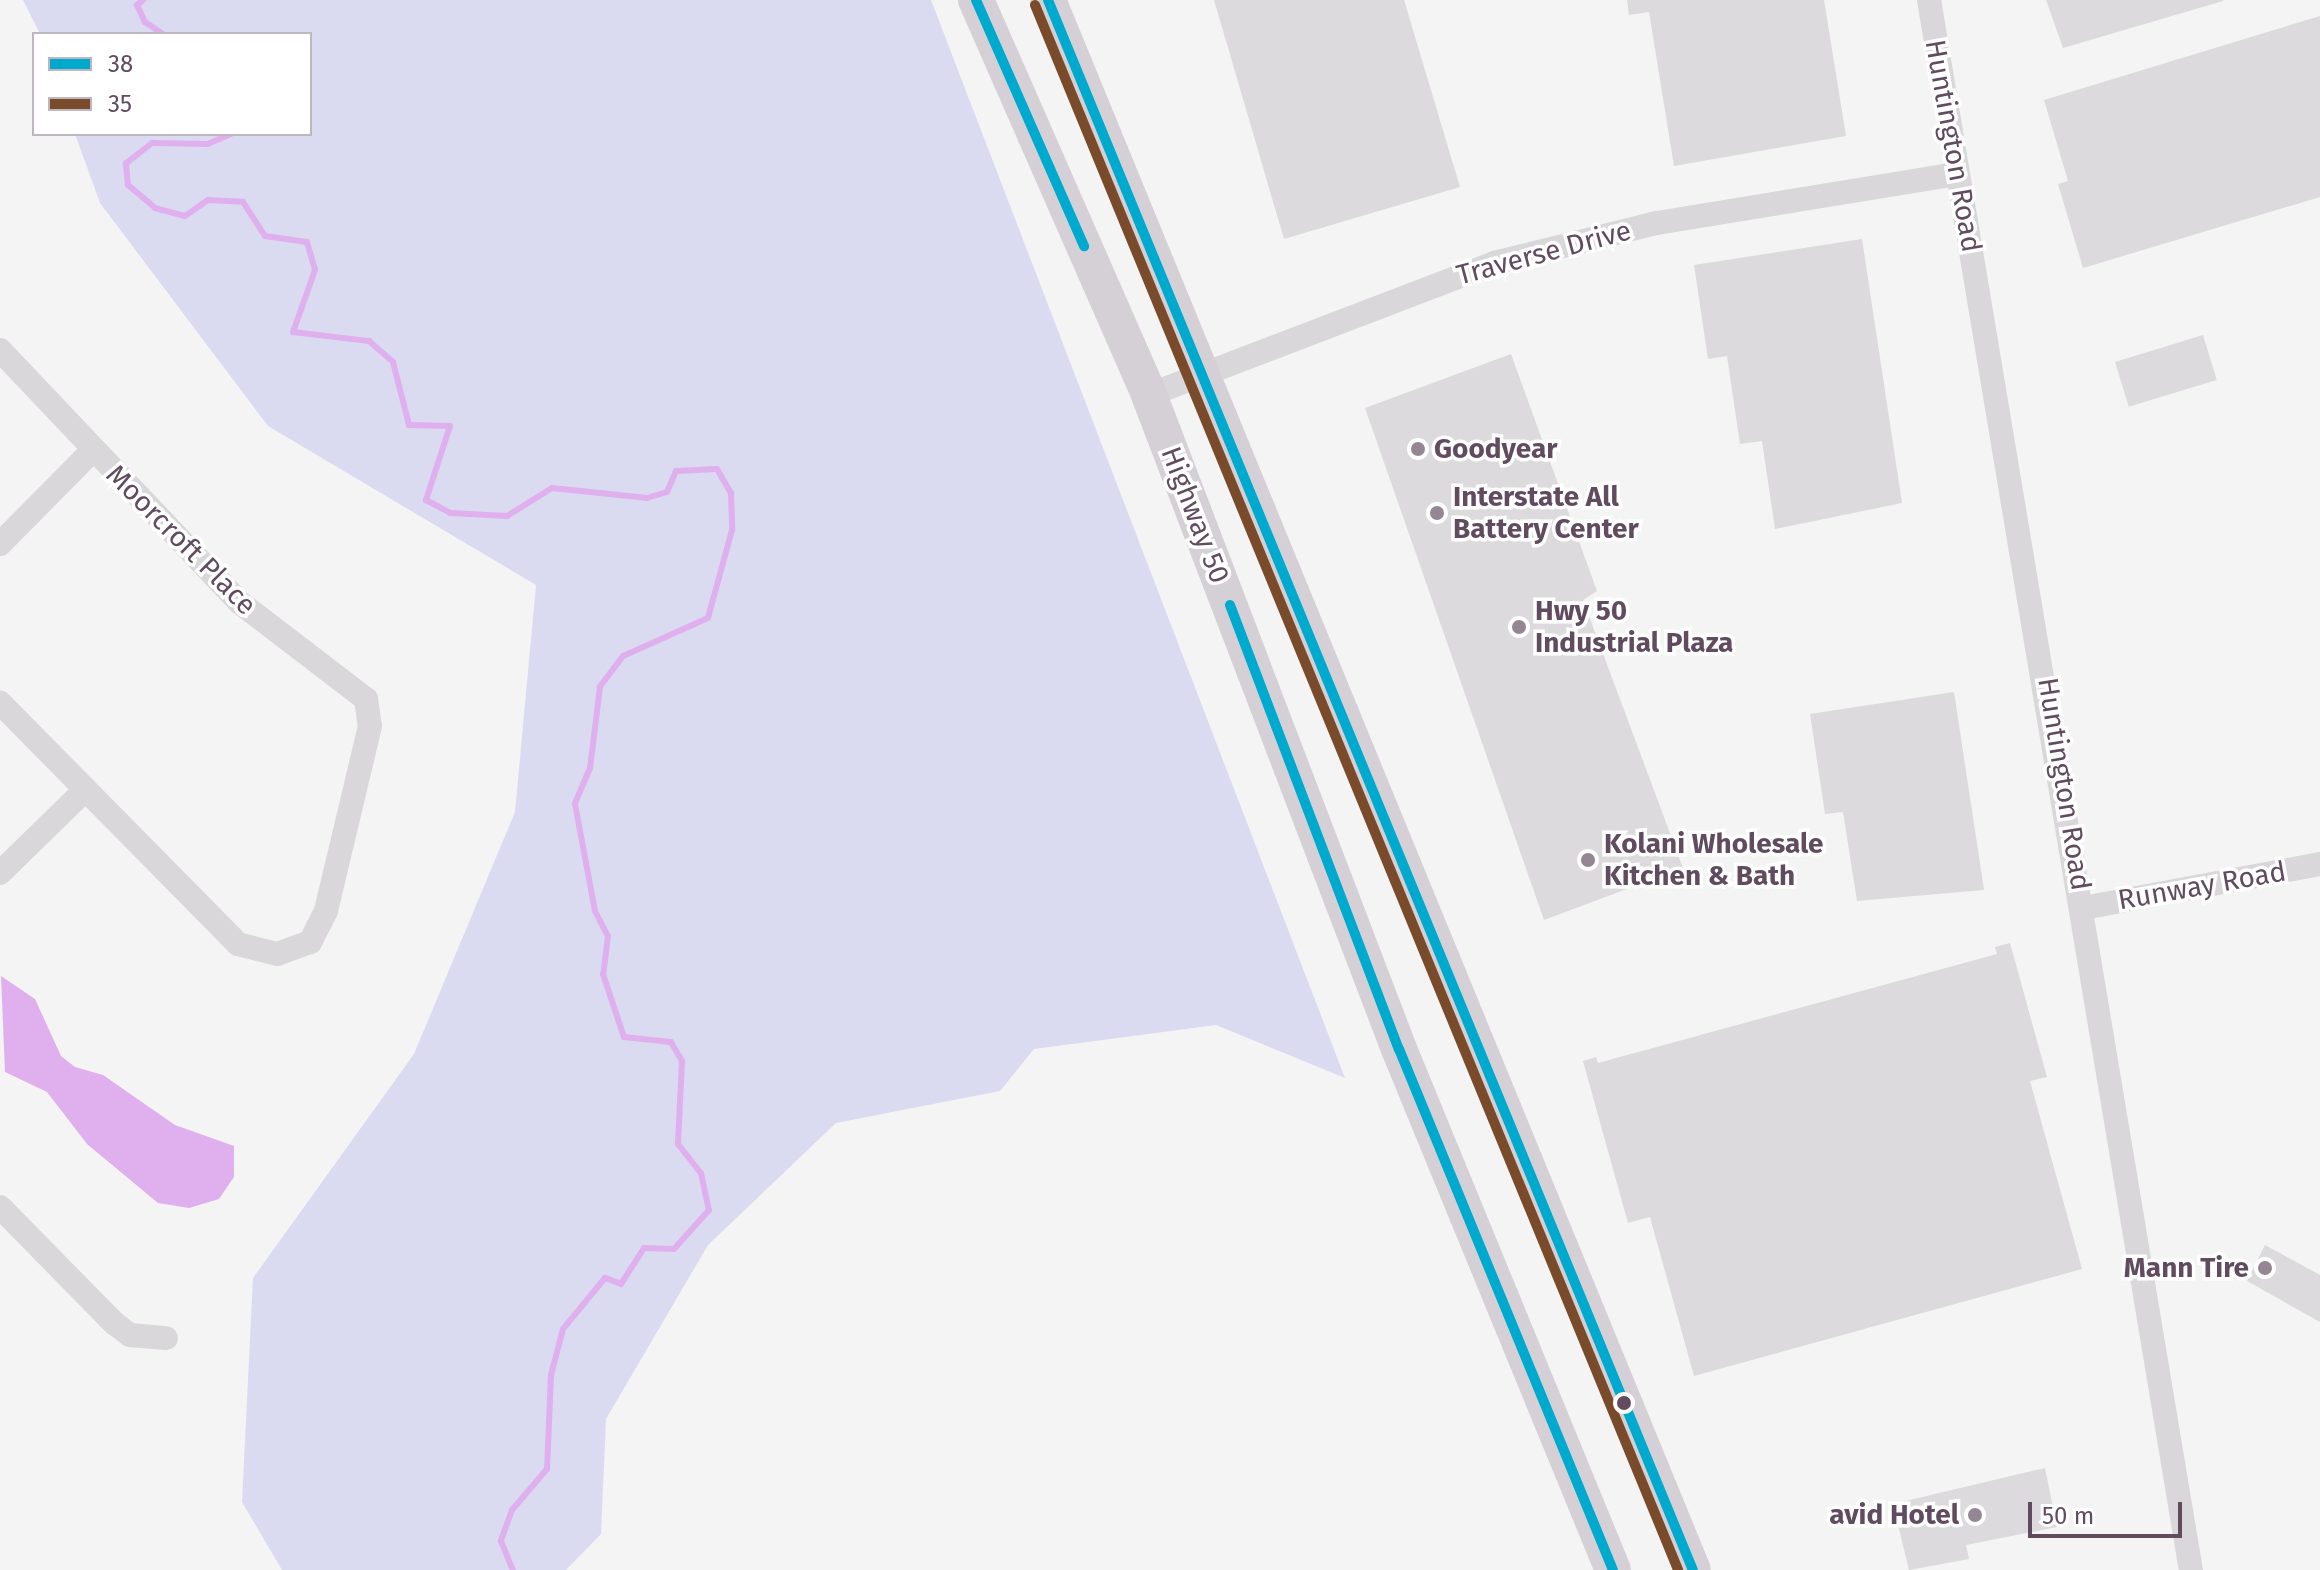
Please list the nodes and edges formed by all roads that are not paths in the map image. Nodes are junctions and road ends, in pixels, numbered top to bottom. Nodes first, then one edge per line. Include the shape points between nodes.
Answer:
1 (976, 0) edge
2 (1048, 0) edge
3 (1929, 0) edge
4 (1956, 174) junction
5 (0, 350) edge
6 (1198, 377) junction
7 (1149, 395) junction
8 (92, 451) junction
9 (0, 544) edge
10 (0, 703) edge
11 (84, 791) junction
12 (2320, 864) edge
13 (0, 873) edge
14 (2083, 908) junction
15 (0, 1207) edge
16 (166, 1338) dead end
17 (1654, 1474) junction
18 (1576, 1480) junction
19 (1595, 1570) edge
20 (1613, 1570) edge
21 (1693, 1570) edge
22 (1701, 1570) edge
23 (2191, 1570) edge

1 - 7 main road, Highway 50
2 - 6 main road, Highway 50
3 - 4 street, Huntington Road
4 - 6 street, Traverse Drive via 1657,223 1520,256
4 - 14 street, Huntington Road
5 - 8 street, Moorcroft Place
6 - 7 street, Traverse Drive
6 - 17 main road, Highway 50
7 - 18 main road, Highway 50 via 1399,1049
8 - 9 street
8 - 11 street, Moorcroft Place via 239,602 354,685 370,712 326,911 310,942 288,952 238,944
10 - 11 street, Moorcroft Place
11 - 13 street
12 - 14 street, Runway Road
14 - 23 street, Huntington Road
15 - 16 street via 114,1323 130,1335
17 - 21 main road, Highway 50
17 - 22 main road via 1664,1480
18 - 19 main road via 1568,1503
18 - 20 main road, Highway 50

